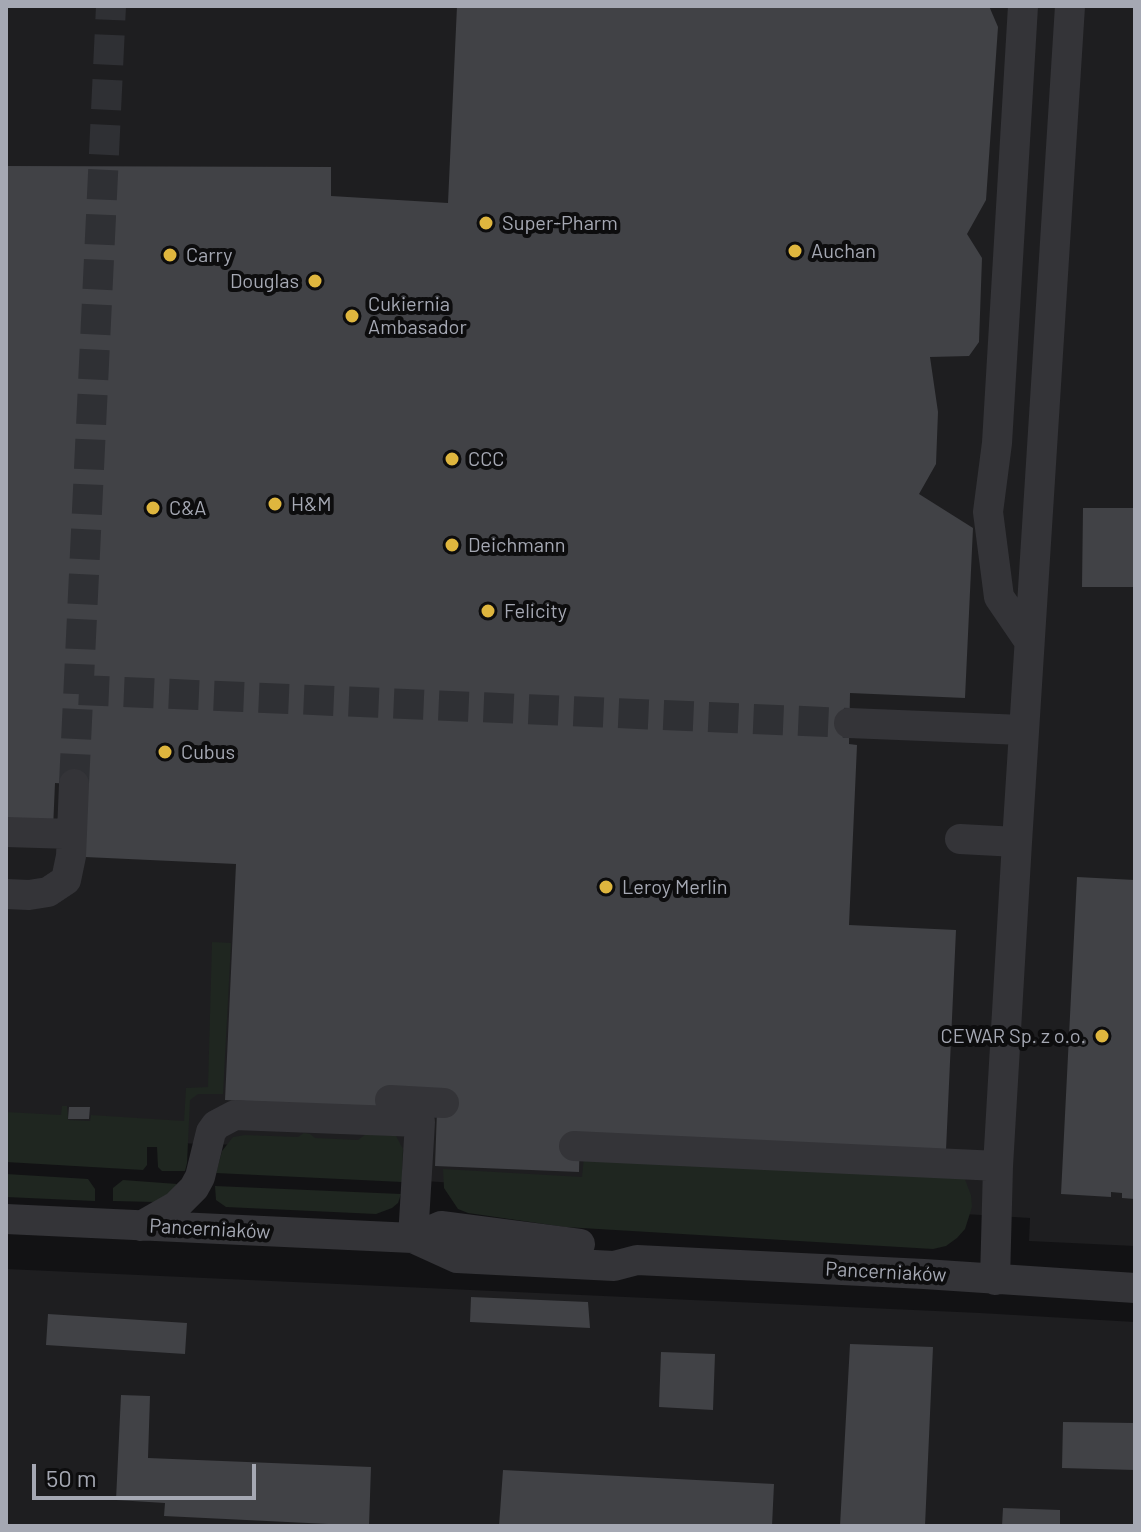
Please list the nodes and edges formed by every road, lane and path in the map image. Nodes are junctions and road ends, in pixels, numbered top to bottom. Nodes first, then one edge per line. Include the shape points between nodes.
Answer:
1 (1023, 6) edge
2 (1070, 6) edge
3 (1029, 641) junction
4 (849, 723) tunnel mouth
5 (1023, 730) junction
6 (74, 784) tunnel mouth
7 (6, 832) edge
8 (72, 834) junction
9 (960, 839) dead end
10 (1017, 842) junction
11 (6, 894) edge
12 (366, 1099) dead end
13 (444, 1103) dead end
14 (574, 1146) dead end
15 (998, 1166) junction
16 (6, 1219) edge
17 (141, 1226) junction
18 (413, 1238) junction
19 (995, 1280) junction
20 (1135, 1288) edge

1 - 3 street via 997,443 988,512 999,597
2 - 3 street
3 - 5 street
4 - 5 street
5 - 10 street
6 - 8 street
7 - 8 street
8 - 11 street via 66,880 48,892
9 - 10 street
10 - 15 street
12 - 13 street
14 - 15 street
15 - 19 street
16 - 17 street, Pancerniaków
17 - 18 street, Pancerniaków
17 - 18 street via 176,1206 194,1188 211,1132 235,1115 420,1122
18 - 19 street, Pancerniaków via 457,1258 614,1266 637,1260
19 - 20 street, Pancerniaków

